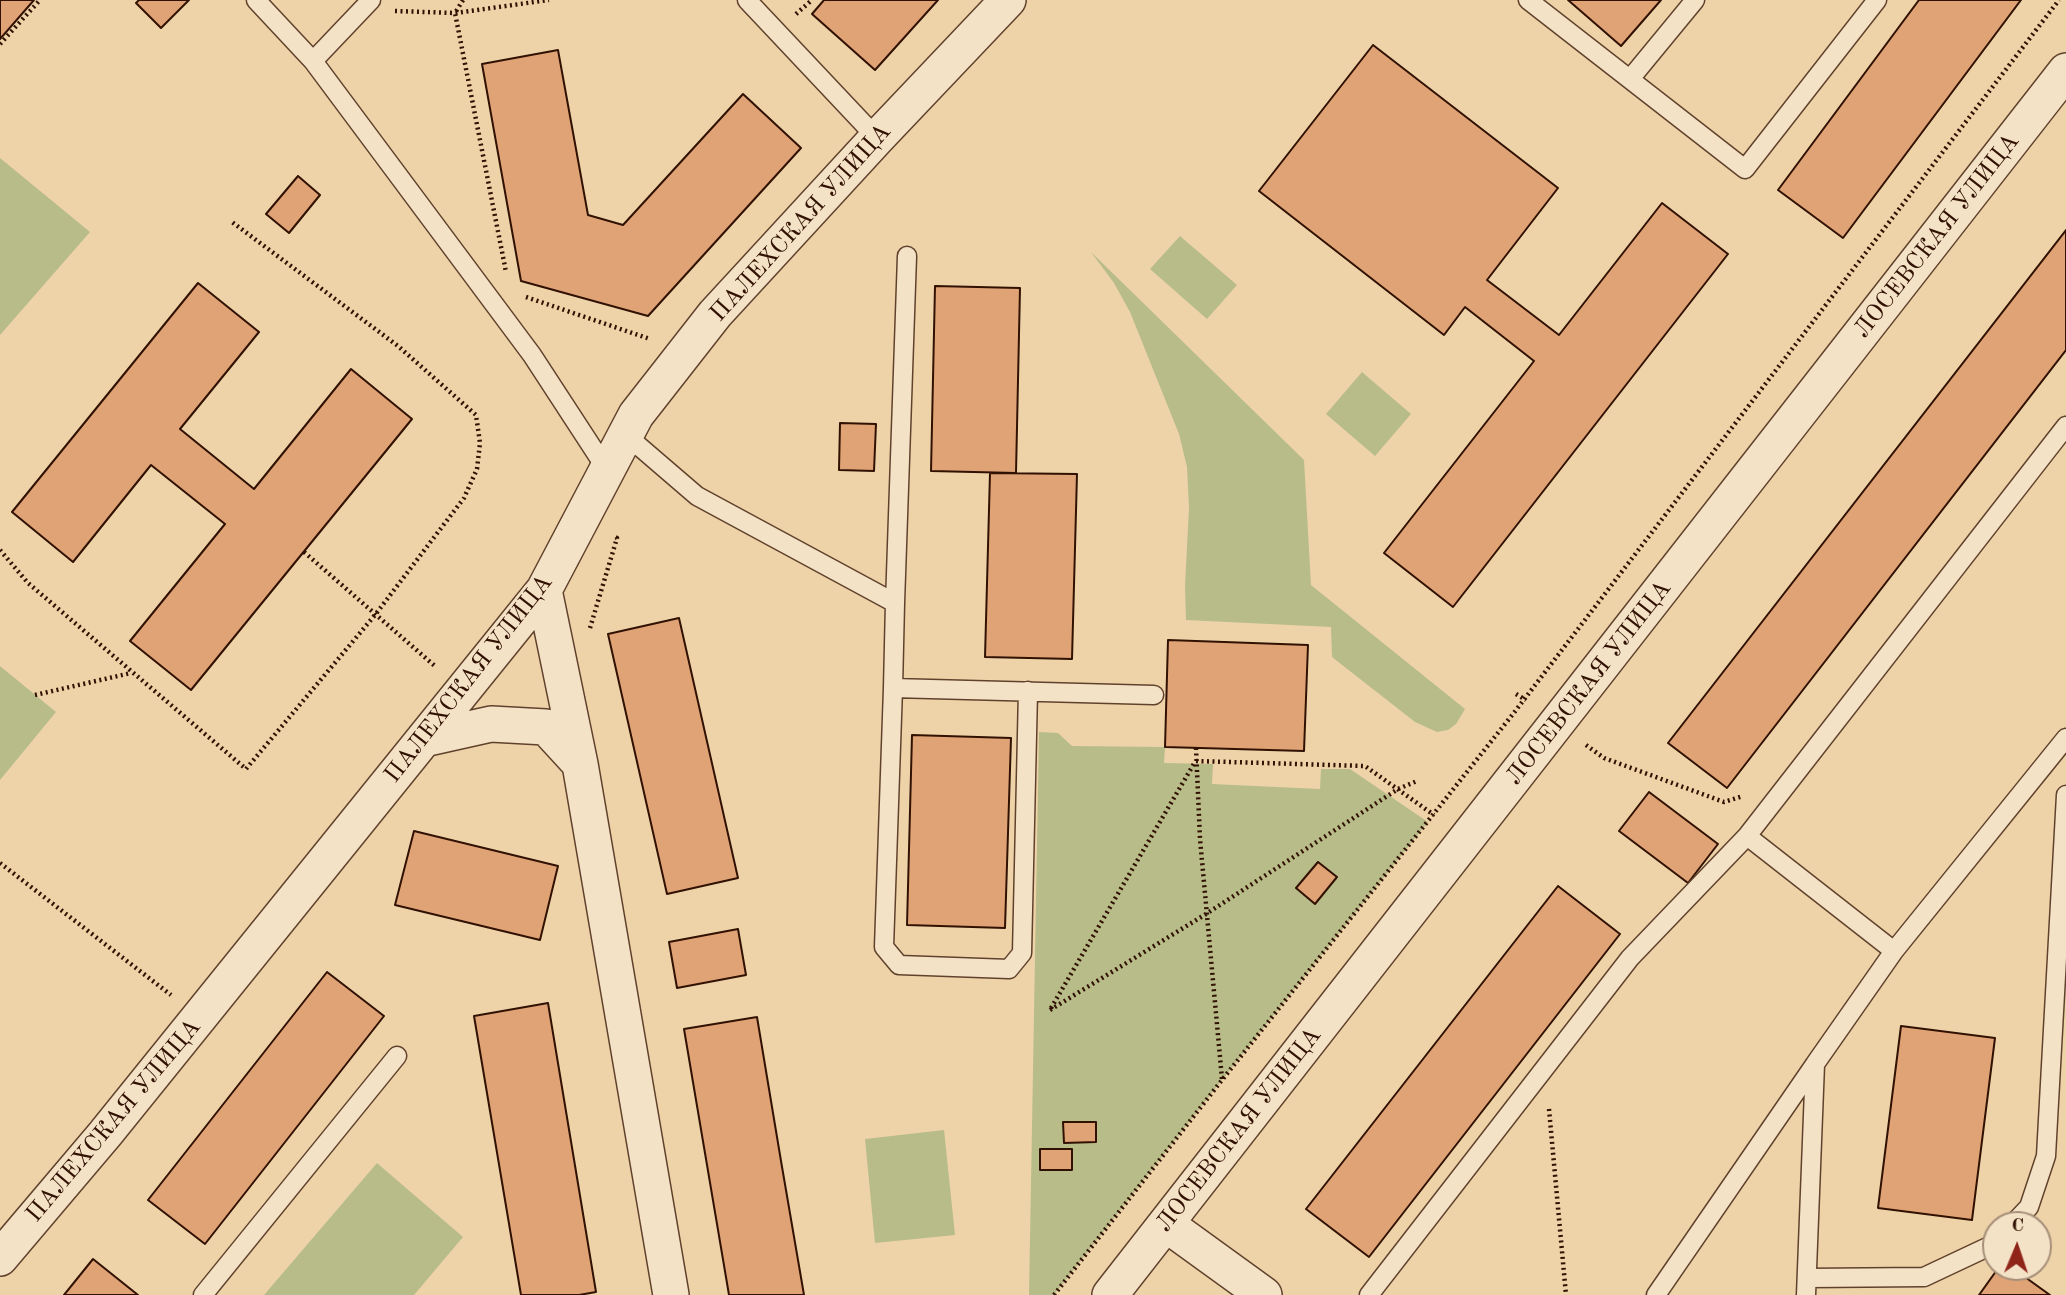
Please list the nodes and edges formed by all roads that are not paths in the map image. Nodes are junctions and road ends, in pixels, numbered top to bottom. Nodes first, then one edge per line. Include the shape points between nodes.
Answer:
1 (256, 0) edge
2 (747, 0) edge
3 (1008, 0) edge
4 (1528, 0) edge
5 (1695, 0) edge
6 (1877, 0) edge
7 (367, 5) edge
8 (313, 61) junction
9 (2066, 71) edge
10 (1630, 79) junction
11 (877, 138) junction
12 (908, 257) dead end
13 (2066, 426) edge
14 (626, 435) junction
15 (607, 470) junction
16 (544, 590) junction
17 (895, 603) junction
18 (893, 688) junction
19 (1028, 691) junction
20 (1154, 695) dead end
21 (2066, 738) edge
22 (424, 739) junction
23 (580, 764) junction
24 (2066, 795) edge
25 (1746, 836) junction
26 (2063, 908) edge
27 (1894, 951) junction
28 (397, 1056) dead end
29 (1815, 1064) junction
30 (2026, 1211) edge
31 (1166, 1224) junction
32 (1982, 1249) edge
33 (0, 1258) edge
34 (1807, 1287) edge
35 (204, 1295) edge
36 (671, 1295) edge
37 (1110, 1295) edge
38 (1264, 1295) edge
39 (1368, 1295) edge
40 (1656, 1295) edge

1 - 8 lane
2 - 11 lane
3 - 11 street, ПАЛЕХСКАЯ УЛИЦА
4 - 10 lane
5 - 10 lane
6 - 10 lane via 1745,169
7 - 8 lane
8 - 15 lane via 532,355
9 - 31 street, ЛОСЕВСКАЯ УЛИЦА
11 - 14 street, ПАЛЕХСКАЯ УЛИЦА via 715,314 636,415
12 - 17 lane
13 - 25 lane
14 - 15 street, ПАЛЕХСКАЯ УЛИЦА
14 - 17 lane via 697,496
15 - 16 street, ПАЛЕХСКАЯ УЛИЦА
16 - 22 street, ПАЛЕХСКАЯ УЛИЦА
16 - 23 street
17 - 18 lane
18 - 19 lane
18 - 19 lane via 884,947 899,965 1009,969 1022,953
19 - 20 lane
21 - 27 lane
22 - 23 street via 492,724 546,727
22 - 33 street, ПАЛЕХСКАЯ УЛИЦА
23 - 36 street
24 - 26 lane
25 - 27 lane
25 - 39 lane via 1630,958
26 - 30 lane via 2046,1156
27 - 29 lane
28 - 35 lane
29 - 34 lane
29 - 40 lane
31 - 37 street, ЛОСЕВСКАЯ УЛИЦА
31 - 38 street
32 - 34 lane via 1924,1277

